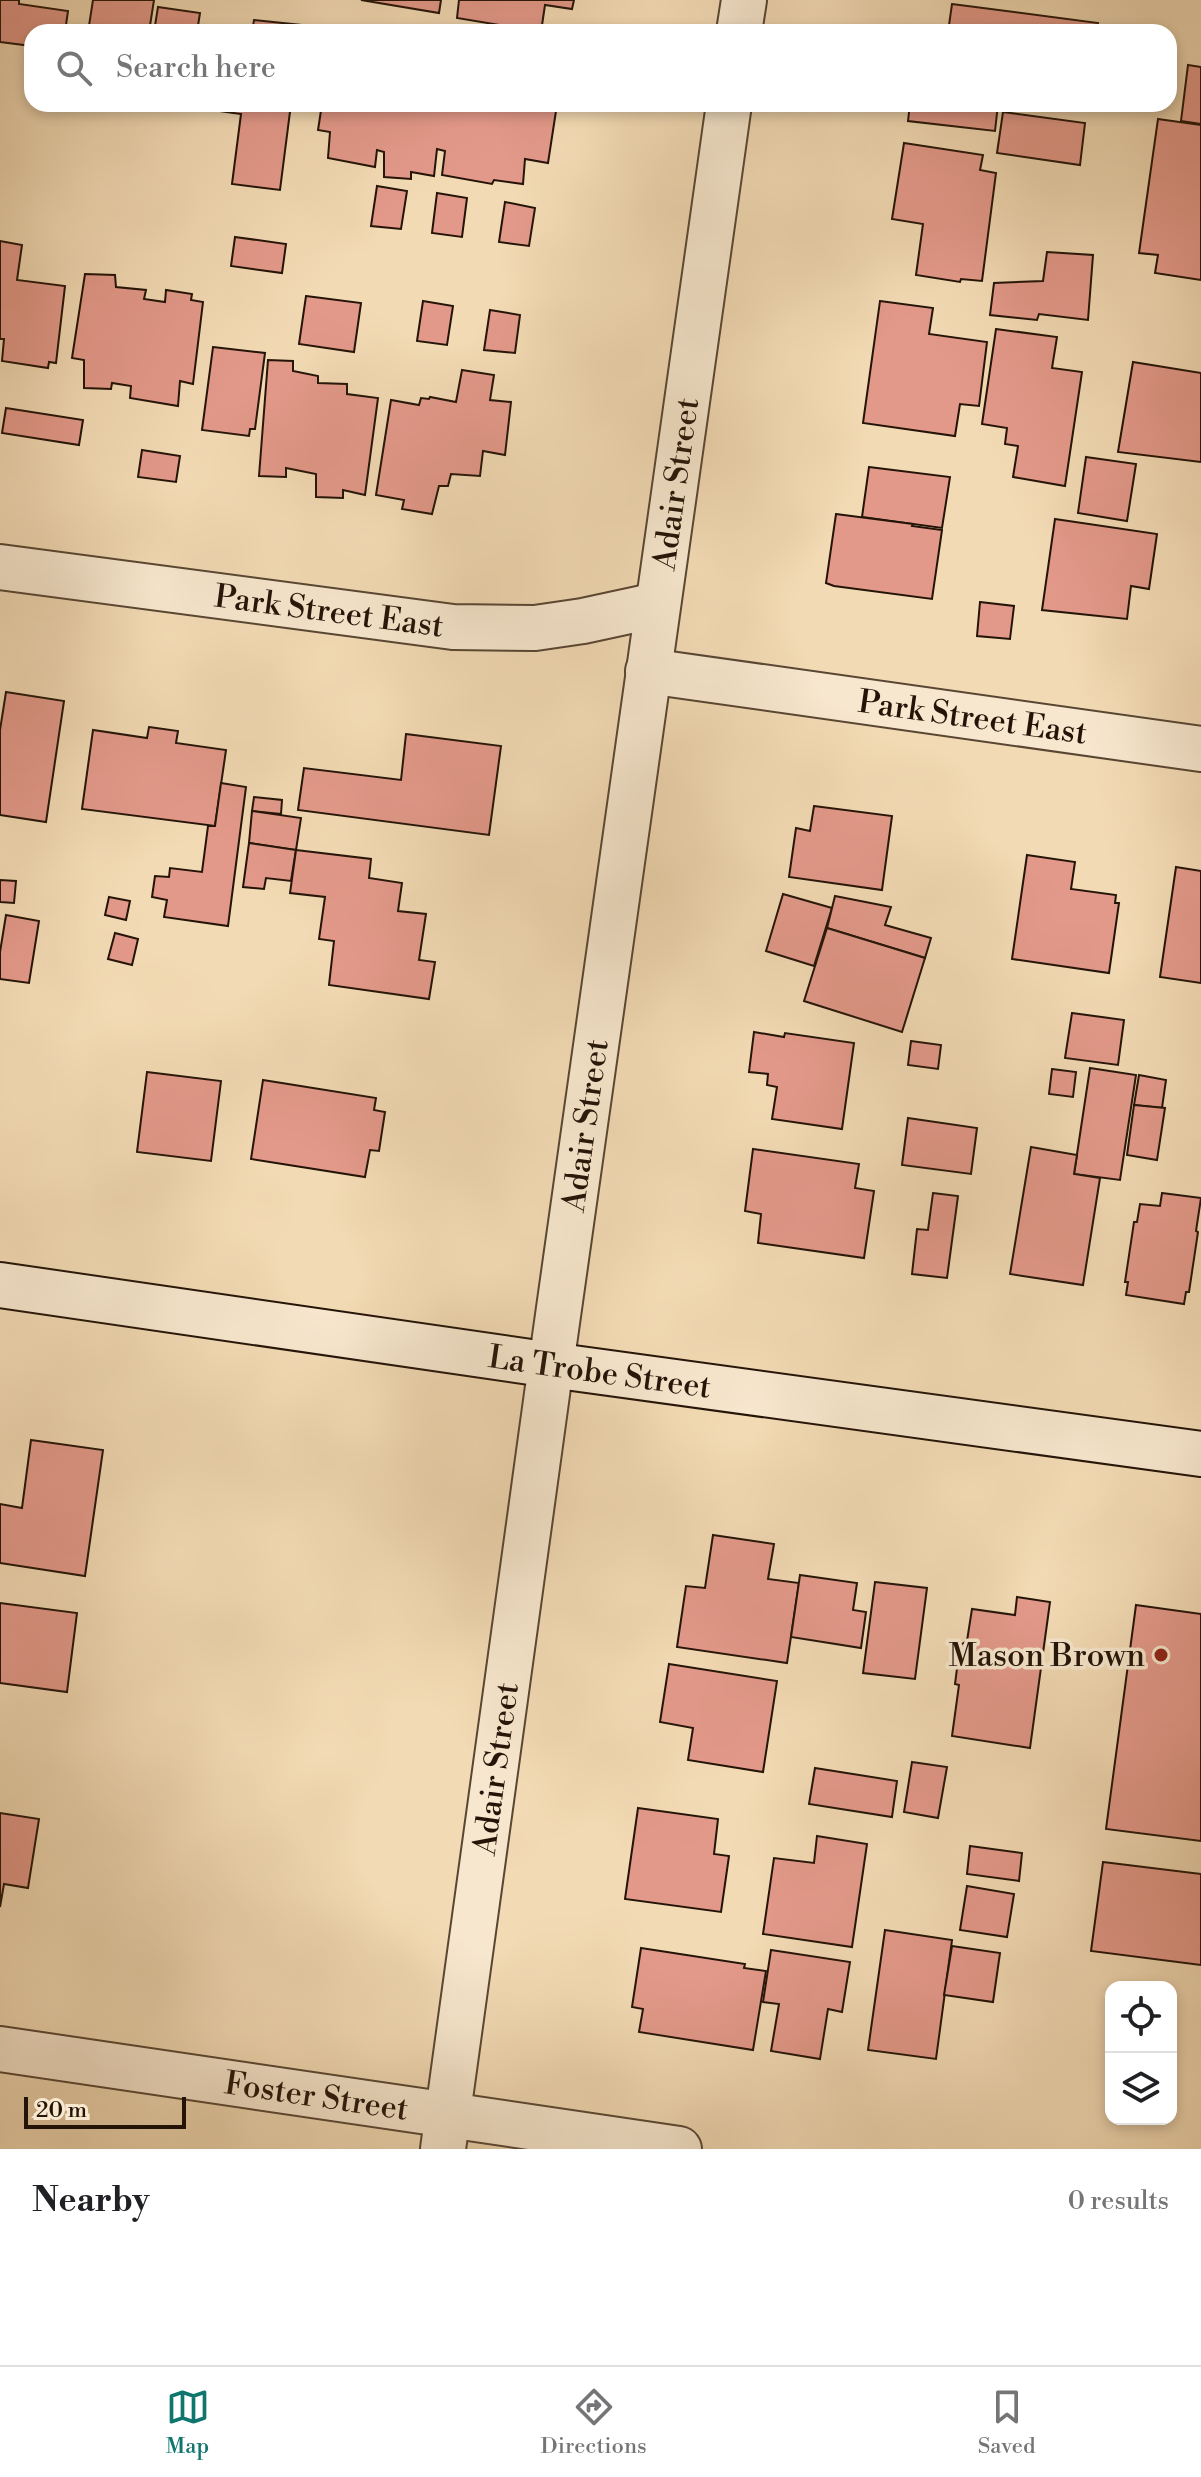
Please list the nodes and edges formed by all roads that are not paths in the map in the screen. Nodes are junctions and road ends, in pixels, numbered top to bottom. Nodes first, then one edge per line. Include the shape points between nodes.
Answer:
1 (744, 0) edge
2 (740, 24) edge
3 (728, 112) edge
4 (0, 567) edge
5 (657, 605) junction
6 (648, 671) junction
7 (1201, 749) edge
8 (0, 1285) edge
9 (551, 1365) junction
10 (1201, 1454) edge
11 (0, 2049) edge
12 (446, 2132) edge
13 (679, 2149) edge

1 - 2 street
3 - 5 street, Adair Street
4 - 5 street, Park Street East via 453,627 535,628
5 - 6 street, Adair Street
6 - 7 street, Park Street East
6 - 9 street, Adair Street
8 - 9 street, La Trobe Street
9 - 10 street, La Trobe Street
9 - 12 street, Adair Street
11 - 12 street, Foster Street
12 - 13 street, Foster Street

